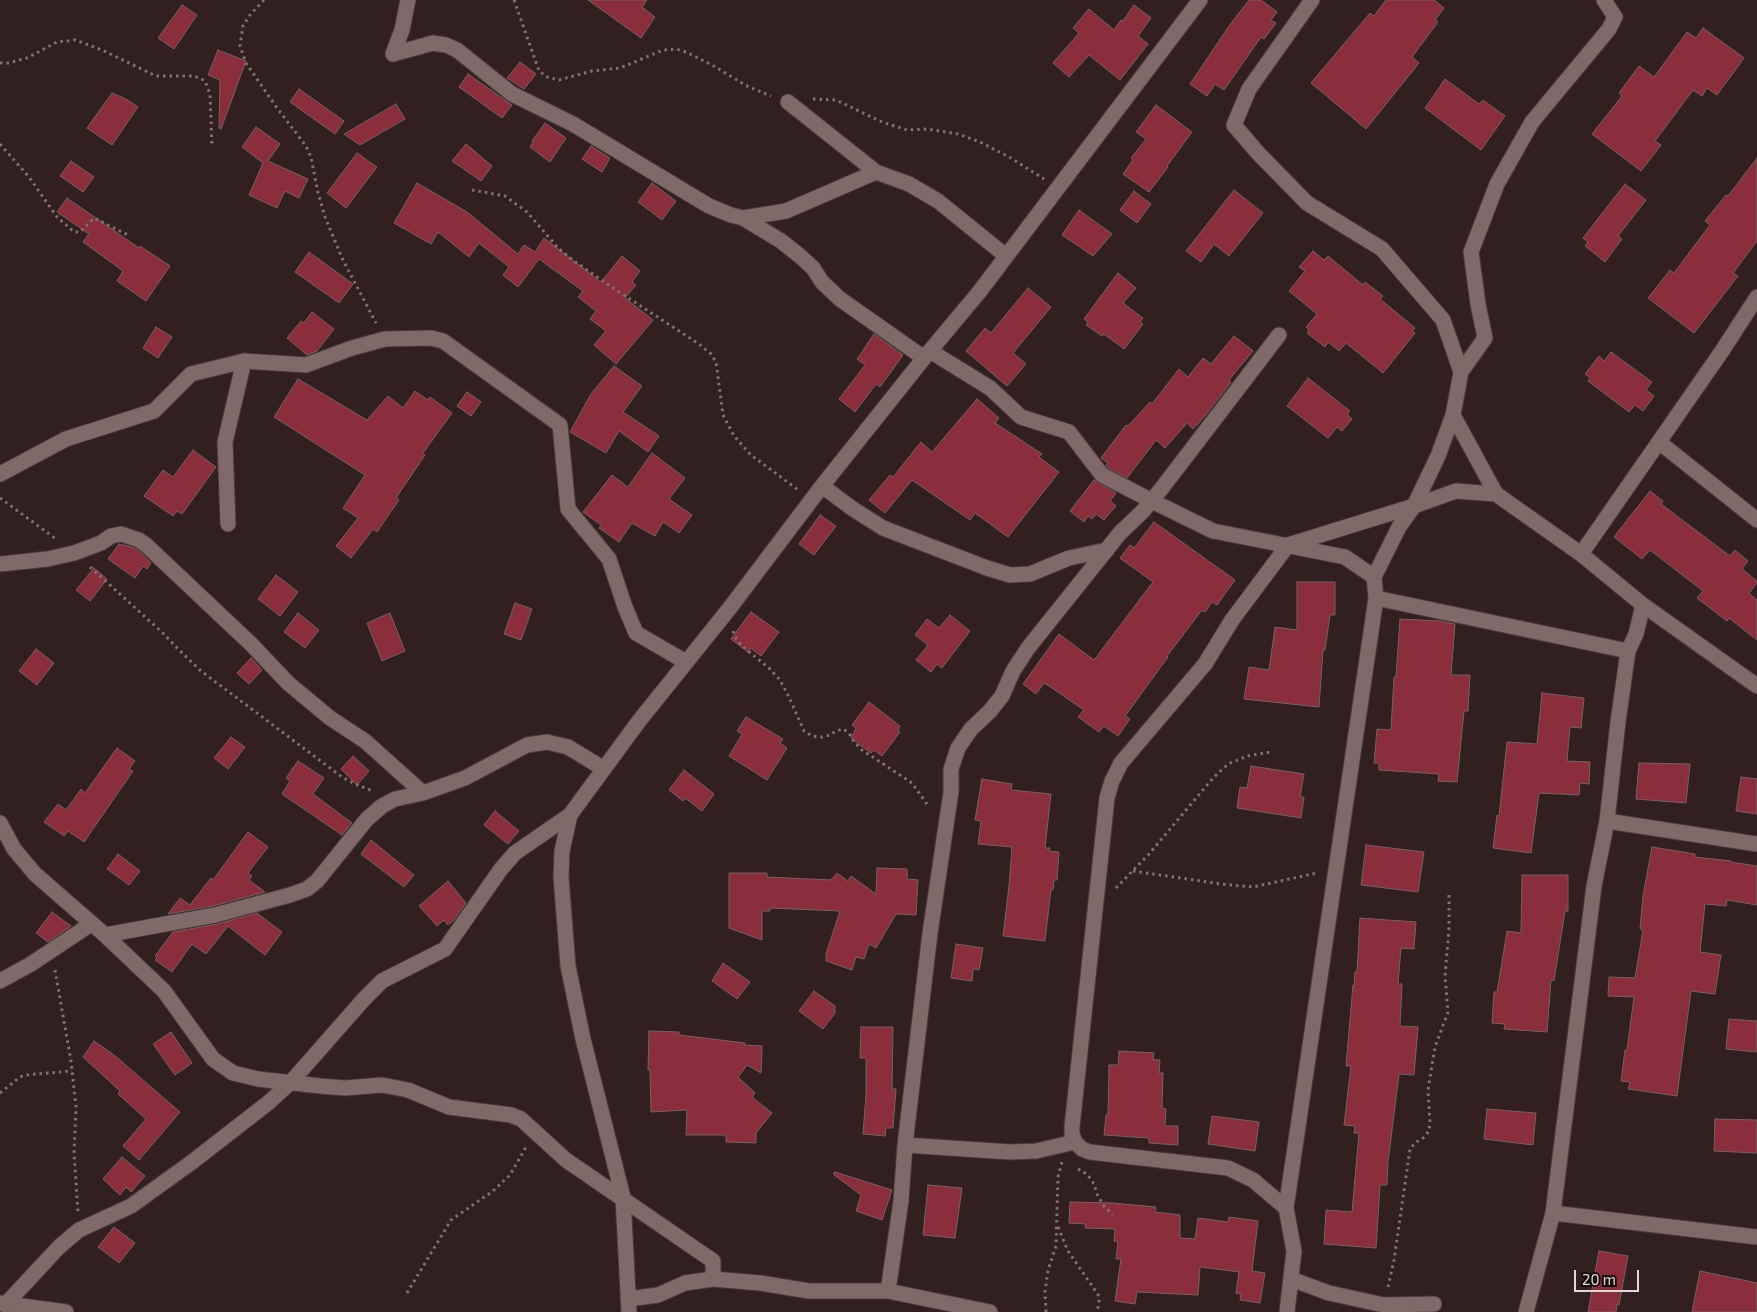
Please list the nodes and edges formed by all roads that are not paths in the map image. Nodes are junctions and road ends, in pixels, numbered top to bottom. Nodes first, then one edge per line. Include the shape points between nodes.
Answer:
1 (408, 0) edge
2 (1200, 0) edge
3 (1312, 0) edge
4 (1604, 0) edge
5 (788, 102) road end
6 (876, 172) junction
7 (743, 218) junction
8 (1006, 256) junction
9 (1757, 297) edge
10 (1280, 335) dead end
11 (927, 354) junction
12 (244, 361) junction
13 (1461, 372) junction
14 (1453, 415) junction
15 (1658, 442) junction
16 (0, 474) edge
17 (822, 486) junction
18 (1496, 494) junction
19 (1152, 501) junction
20 (1414, 506) junction
21 (1757, 520) edge
22 (228, 524) dead end
23 (1288, 545) junction
24 (1107, 550) junction
25 (1581, 554) junction
26 (0, 564) edge
27 (1374, 577) junction
28 (1376, 598) junction
29 (1643, 605) junction
30 (1628, 651) junction
31 (686, 662) junction
32 (1757, 686) edge
33 (604, 769) junction
34 (423, 793) junction
35 (570, 815) junction
36 (1607, 821) junction
37 (0, 823) edge
38 (1757, 844) edge
39 (7, 850) edge
40 (91, 924) junction
41 (105, 935) junction
42 (0, 981) edge
43 (291, 1082) junction
44 (1075, 1142) junction
45 (905, 1146) junction
46 (623, 1197) junction
47 (1286, 1208) junction
48 (1553, 1213) junction
49 (1757, 1237) edge
50 (713, 1279) junction
51 (1291, 1279) junction
52 (888, 1292) junction
53 (2, 1304) edge
54 (1434, 1304) dead end
55 (629, 1306) edge
56 (59, 1311) edge
57 (990, 1312) edge
58 (1287, 1312) edge
59 (1526, 1312) edge

1 - 7 street via 393,54 433,44 457,50 512,94 573,124 709,206
2 - 8 street
3 - 13 street via 1249,89 1234,125 1307,203 1382,249 1443,320
4 - 13 street via 1615,17 1609,30 1532,122 1497,184 1471,252 1485,338
5 - 6 street
6 - 7 street via 786,211
6 - 8 street via 909,184 938,201
7 - 11 street via 800,256 840,299
8 - 11 street
9 - 15 street
10 - 19 street
11 - 17 street
11 - 19 street via 990,388 1021,417 1069,432 1102,475
12 - 16 street via 191,374 154,411 66,439
12 - 22 street via 225,442
12 - 31 street via 306,364 385,339 443,340 560,425 568,509 609,559 636,633
13 - 14 street
14 - 18 street
14 - 20 street
15 - 21 street
15 - 25 street
17 - 24 street via 883,528 1010,575 1030,574 1069,558
17 - 31 street
18 - 20 street via 1456,491
18 - 25 street
19 - 23 street via 1214,531
19 - 24 street
20 - 23 street
20 - 27 street via 1399,527
23 - 27 street via 1346,557
23 - 44 street via 1232,620 1205,664 1121,763 1112,781 1107,798 1072,1127
24 - 45 street via 1028,648 1012,671 1002,696 958,748 951,769 951,792 930,934
25 - 29 street
26 - 34 street via 48,559 121,534 139,540 251,644 288,683 365,742
27 - 28 street
28 - 30 street
28 - 47 street
29 - 30 street
29 - 32 street
30 - 36 street
31 - 33 street
33 - 34 street via 568,747 547,742 527,745 465,778
33 - 35 street
34 - 41 street via 395,799 382,806 367,819 317,881 307,888 215,915
35 - 43 street via 515,853 445,949 382,981
35 - 46 street via 562,851 561,877 568,966
36 - 38 street
36 - 48 street via 1594,886
37 - 39 street
39 - 40 street
40 - 41 street
40 - 42 street
41 - 43 street via 164,991 213,1059 233,1073
43 - 46 street via 345,1088 382,1085 408,1090 449,1107 511,1115 566,1160
43 - 53 street via 192,1162 131,1206 79,1230
44 - 45 street via 1010,1152
44 - 47 street via 1090,1152 1228,1168 1253,1180
45 - 52 street
46 - 50 street via 713,1261
46 - 55 street
47 - 51 street via 1294,1251
48 - 49 street
48 - 59 street
50 - 52 street via 809,1291
50 - 55 street via 685,1283
51 - 54 street via 1329,1293 1384,1305
51 - 58 street
52 - 57 street
53 - 56 street

